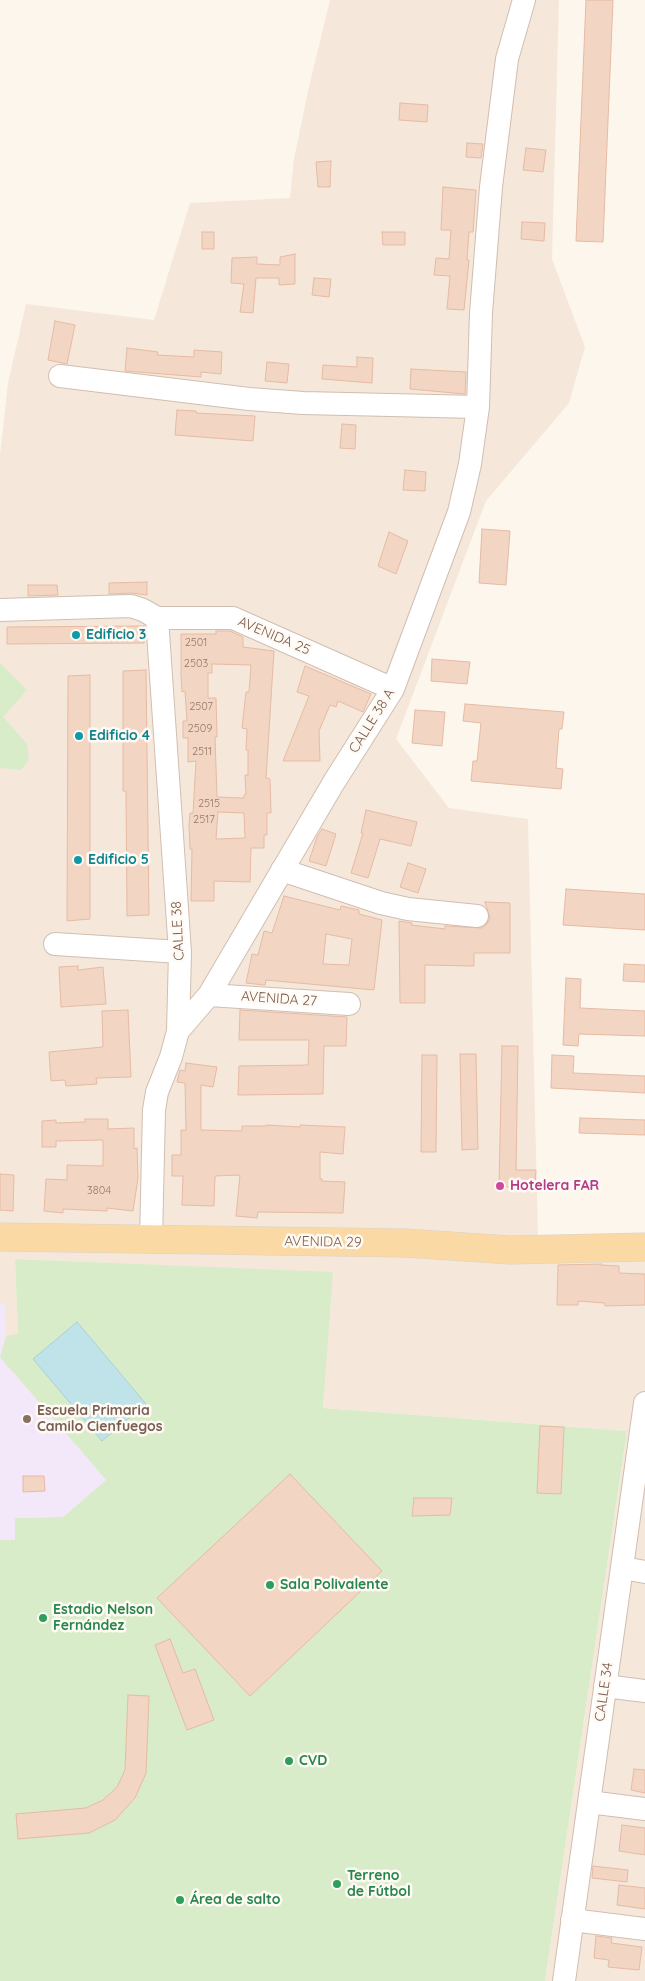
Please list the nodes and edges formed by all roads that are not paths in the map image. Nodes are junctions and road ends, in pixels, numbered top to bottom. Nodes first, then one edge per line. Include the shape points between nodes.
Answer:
1 (524, 0) edge
2 (60, 376) dead end
3 (478, 407) junction
4 (0, 610) edge
5 (157, 618) junction
6 (394, 689) junction
7 (282, 870) junction
8 (477, 916) dead end
9 (55, 944) dead end
10 (180, 952) junction
11 (209, 995) junction
12 (349, 1004) dead end
13 (178, 1031) junction
14 (0, 1237) edge
15 (151, 1240) junction
16 (645, 1247) edge
17 (645, 1403) edge
18 (641, 1454) edge
19 (622, 1568) junction
20 (645, 1572) edge
21 (605, 1686) junction
22 (645, 1691) edge
23 (589, 1802) junction
24 (645, 1809) edge
25 (572, 1920) junction
26 (645, 1929) edge
27 (564, 1981) edge

1 - 3 street, CALLE 38 A via 507,59 491,187 481,313
2 - 3 street via 249,399
3 - 6 street, CALLE 38 A via 459,512
4 - 5 street, AVENIDA 25 via 131,606
5 - 6 street, AVENIDA 25 via 232,618
5 - 10 street, CALLE 38
6 - 7 street, CALLE 38 A
7 - 8 street via 381,903
7 - 11 street, CALLE 38 A
9 - 10 street
10 - 13 street, CALLE 38
11 - 12 street, AVENIDA 27
11 - 13 street, CALLE 38 A
13 - 15 street, CALLE 38 via 157,1092
14 - 15 main road, AVENIDA 29
15 - 16 main road, AVENIDA 29 via 405,1243 510,1250
17 - 18 street, CALLE 34
18 - 19 street, CALLE 34
19 - 20 street
19 - 21 street, CALLE 34
21 - 22 street
21 - 23 street, CALLE 34
23 - 24 street
23 - 25 street, CALLE 34
25 - 26 street
25 - 27 street, CALLE 34

